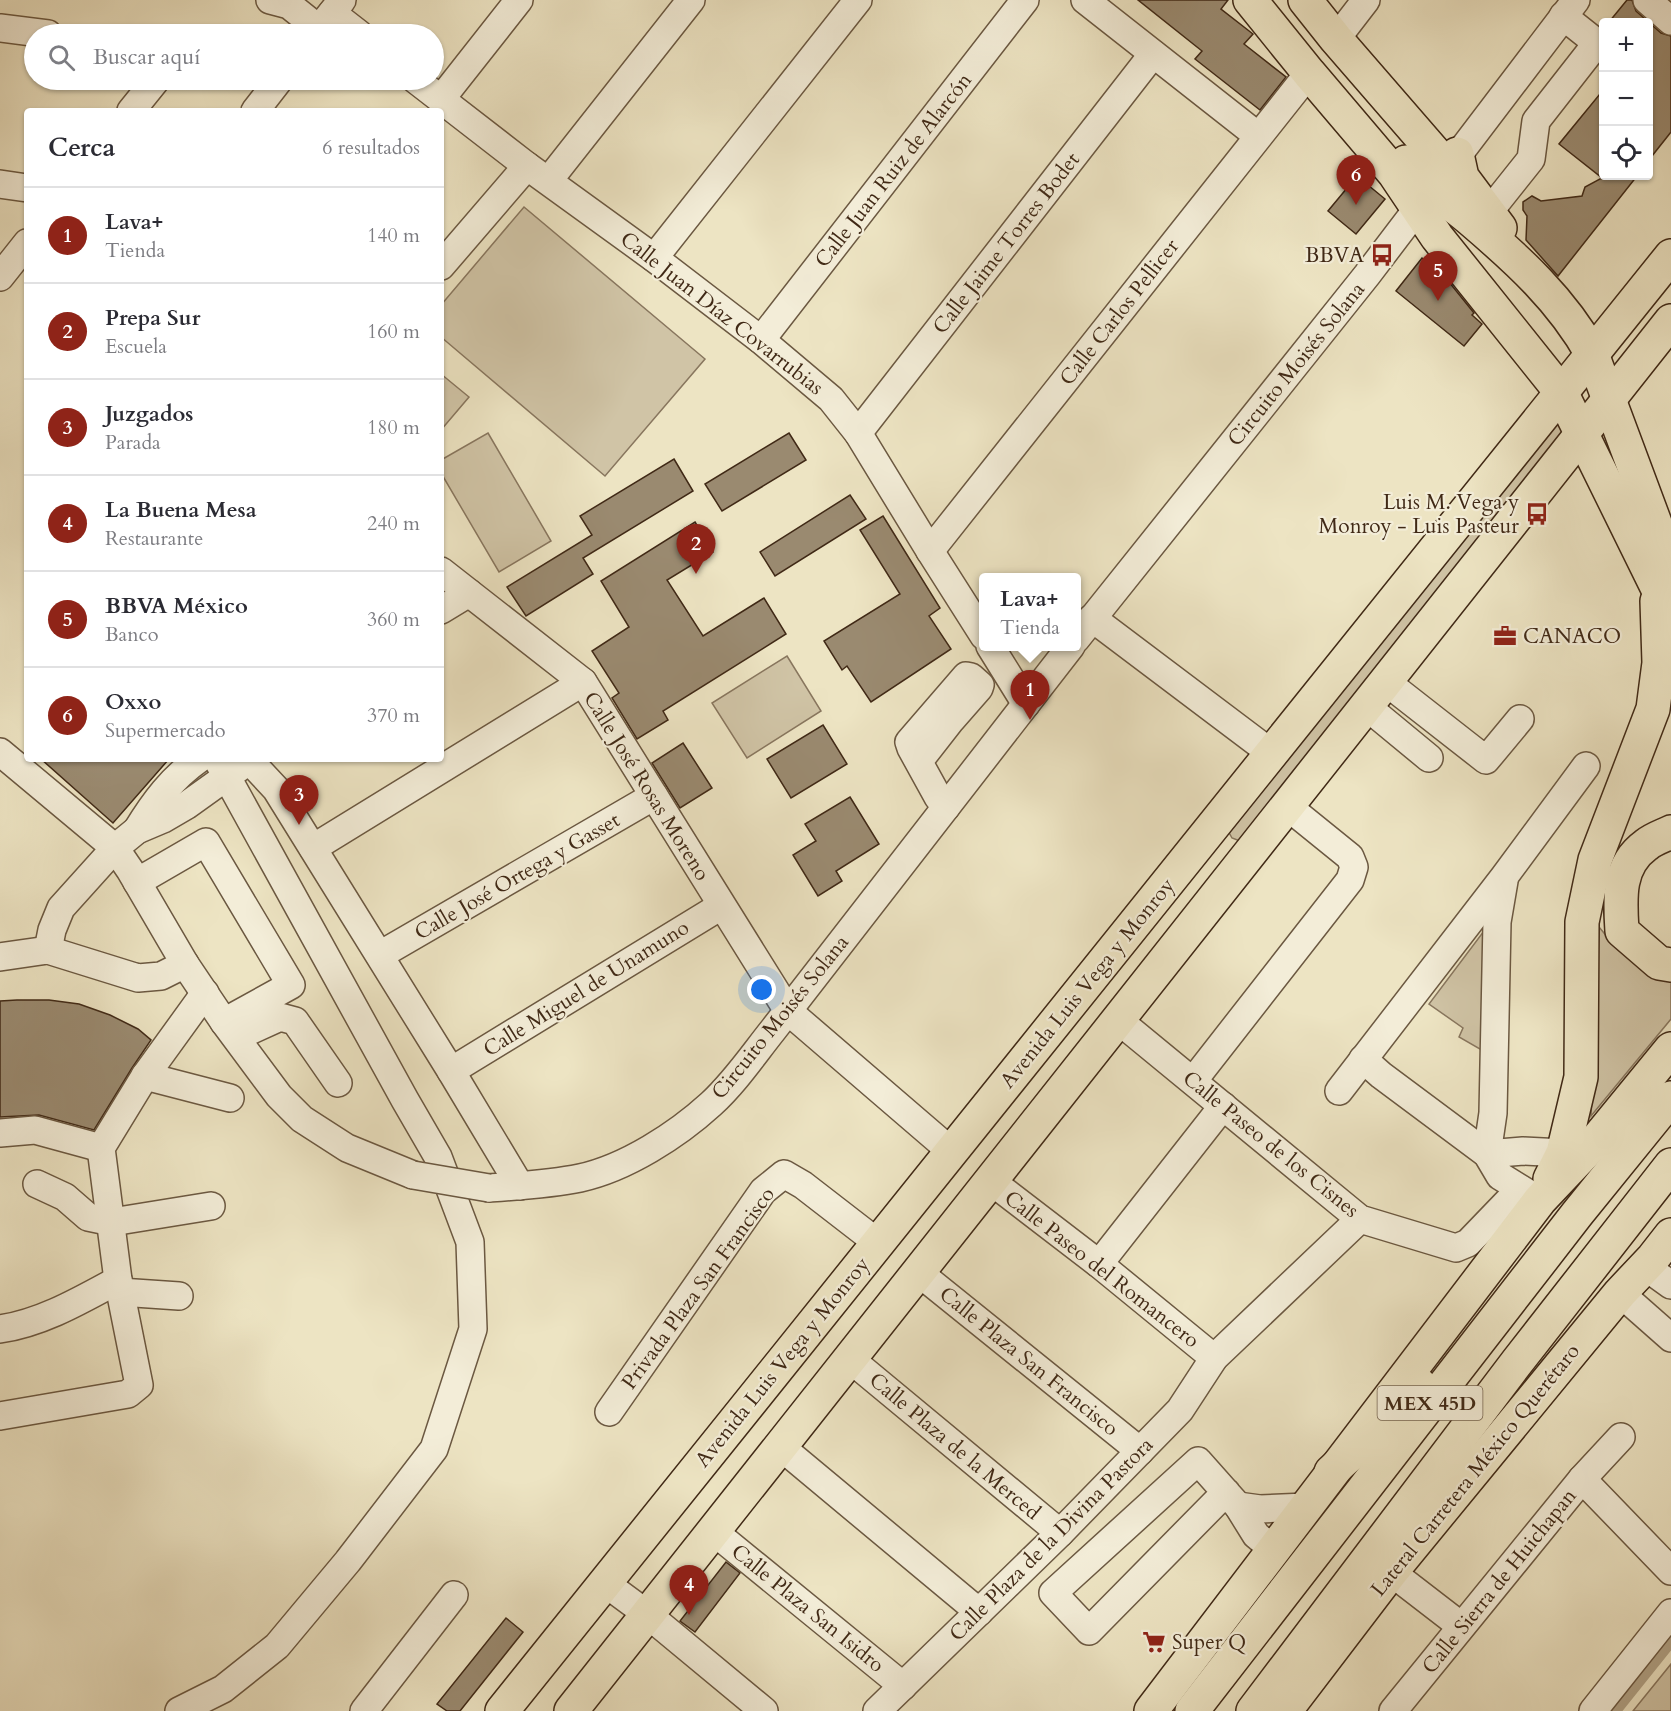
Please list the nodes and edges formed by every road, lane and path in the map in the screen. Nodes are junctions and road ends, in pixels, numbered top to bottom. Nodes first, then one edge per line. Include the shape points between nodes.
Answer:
1 (270, 0) edge
2 (519, 0) edge
3 (690, 0) edge
4 (858, 0) edge
5 (1025, 0) edge
6 (1085, 0) edge
7 (1250, 0) edge
8 (1278, 0) edge
9 (1305, 0) edge
10 (1366, 0) edge
11 (1649, 1) edge
12 (1569, 8) edge
13 (327, 19) edge
14 (1671, 21) edge
15 (0, 28) edge
16 (24, 31) edge
17 (1336, 39) junction
18 (1153, 54) junction
19 (1309, 73) junction
20 (148, 90) edge
21 (271, 90) edge
22 (429, 90) edge
23 (441, 99) junction
24 (134, 108) edge
25 (257, 108) edge
26 (1258, 136) junction
27 (538, 173) junction
28 (1438, 179) junction
29 (0, 184) edge
30 (24, 188) edge
31 (1488, 213) junction
32 (24, 247) edge
33 (1671, 256) edge
34 (654, 258) junction
35 (444, 263) edge
36 (0, 277) edge
37 (1542, 284) junction
38 (1671, 321) edge
39 (761, 340) junction
40 (1592, 354) junction
41 (1562, 392) junction
42 (1609, 400) junction
43 (858, 432) junction
44 (1581, 435) junction
45 (930, 551) junction
46 (444, 574) edge
47 (1664, 577) edge
48 (469, 593) junction
49 (444, 608) edge
50 (1671, 626) edge
51 (979, 628) edge
52 (1084, 629) edge
53 (993, 651) edge
54 (1067, 651) edge
55 (583, 682) junction
56 (1376, 693) junction
57 (1026, 704) junction
58 (1520, 718) dead end
59 (1271, 753) junction
60 (1429, 758) dead end
61 (919, 761) dead end
62 (10, 762) edge
63 (196, 762) edge
64 (240, 762) edge
65 (252, 762) edge
66 (1586, 766) dead end
67 (222, 768) edge
68 (654, 796) junction
69 (1287, 806) junction
70 (946, 807) junction
71 (137, 830) junction
72 (1209, 832) junction
73 (1671, 832) edge
74 (115, 848) junction
75 (313, 848) junction
76 (1246, 859) junction
77 (1504, 877) junction
78 (137, 882) junction
79 (721, 906) junction
80 (48, 950) junction
81 (380, 955) junction
82 (0, 957) edge
83 (184, 964) junction
84 (1671, 965) edge
85 (205, 993) junction
86 (788, 1011) junction
87 (1118, 1020) junction
88 (230, 1029) junction
89 (1671, 1048) edge
90 (1363, 1059) junction
91 (451, 1071) junction
92 (145, 1076) junction
93 (1193, 1081) junction
94 (338, 1083) dead end
95 (1006, 1084) junction
96 (1338, 1091) dead end
97 (230, 1098) dead end
98 (1671, 1098) edge
99 (1223, 1106) junction
100 (1046, 1113) junction
101 (0, 1133) edge
102 (101, 1148) junction
103 (951, 1152) junction
104 (1563, 1153) junction
105 (1487, 1154) junction
106 (1671, 1165) edge
107 (991, 1181) junction
108 (37, 1185) dead end
109 (520, 1186) junction
110 (1530, 1195) junction
111 (211, 1206) dead end
112 (1577, 1214) junction
113 (1360, 1219) junction
114 (112, 1222) junction
115 (878, 1243) junction
116 (1662, 1259) edge
117 (1099, 1264) junction
118 (918, 1272) junction
119 (119, 1286) junction
120 (1620, 1293) junction
121 (179, 1296) dead end
122 (0, 1329) edge
123 (1671, 1338) edge
124 (1214, 1358) junction
125 (850, 1359) junction
126 (609, 1412) dead end
127 (0, 1416) edge
128 (1621, 1437) dead end
129 (781, 1447) junction
130 (1140, 1451) junction
131 (1331, 1472) junction
132 (1582, 1479) junction
133 (1232, 1499) junction
134 (1306, 1507) junction
135 (713, 1531) junction
136 (1060, 1533) junction
137 (1274, 1550) junction
138 (1671, 1571) edge
139 (1391, 1572) junction
140 (605, 1583) junction
141 (454, 1595) dead end
142 (979, 1612) junction
143 (1671, 1612) edge
144 (647, 1614) junction
145 (1461, 1626) junction
146 (903, 1686) junction
147 (580, 1708) edge
148 (1293, 1708) edge
149 (179, 1711) edge
150 (364, 1711) edge
151 (502, 1711) edge
152 (764, 1711) edge
153 (877, 1711) edge
154 (1151, 1711) edge
155 (1192, 1711) edge
156 (1253, 1711) edge
157 (1393, 1711) edge
158 (1593, 1711) edge

1 - 13 street
2 - 23 street
3 - 27 street
4 - 34 street
5 - 39 street, Calle Juan Ruiz de Alarcón
6 - 18 street
7 - 19 main road
8 - 28 main road via 1410,167
9 - 17 main road
10 - 17 street
11 - 14 street
12 - 28 street, Circuito Moisés Solana
12 - 31 street via 1597,43 1536,121 1531,159
15 - 16 street
17 - 28 main road
18 - 26 street
18 - 43 street, Calle Jaime Torres Bodet
19 - 26 street, Calle Carlos Pellicer
19 - 28 main road via 1394,173
20 - 24 street
21 - 25 street
22 - 23 street, Calle Juan Díaz Covarrubias
23 - 27 street, Calle Juan Díaz Covarrubias
26 - 45 street, Calle Carlos Pellicer
27 - 34 street, Calle Juan Díaz Covarrubias
27 - 35 street
28 - 31 main road via 1462,177
28 - 37 main road via 1470,219
28 - 41 main road via 1437,237
28 - 52 street, Circuito Moisés Solana
29 - 30 street
31 - 37 main road
32 - 36 street
33 - 40 main road, Avenida Luis Vega y Monroy
34 - 39 street, Calle Juan Díaz Covarrubias
37 - 40 main road
38 - 42 main road
39 - 43 street, Calle Juan Díaz Covarrubias via 831,399
40 - 41 main road, Avenida Luis Vega y Monroy
40 - 42 main road
41 - 44 main road
41 - 59 main road, Avenida Luis Vega y Monroy
42 - 44 main road
42 - 47 main road
43 - 45 street, Calle Juan Díaz Covarrubias
44 - 47 main road via 1612,494
44 - 56 main road
45 - 51 street, Calle Juan Díaz Covarrubias
46 - 48 street, Calle José Rosas Moreno
47 - 50 main road
47 - 104 main road via 1653,709 1595,860 1582,922 1581,1077
48 - 49 street
48 - 55 street, Calle José Rosas Moreno
52 - 59 street
53 - 57 street
54 - 57 street, Circuito Moisés Solana
55 - 68 street, Calle José Rosas Moreno
55 - 75 street
56 - 58 street via 1486,760
56 - 60 street
56 - 69 main road
57 - 70 street, Circuito Moisés Solana
59 - 72 main road, Avenida Luis Vega y Monroy
61 - 70 street
62 - 74 street, Circuito Moisés Solana
63 - 71 street via 169,785
64 - 67 street
65 - 75 street via 276,789
66 - 77 street
67 - 71 street via 187,805
67 - 149 street via 438,1157 470,1242 473,1329 434,1449 348,1561 278,1646 224,1689
68 - 79 street, Calle José Rosas Moreno
68 - 81 street, Calle José Ortega y Gasset
69 - 76 main road
69 - 93 street via 1350,857 1354,867 1350,880
70 - 86 street, Circuito Moisés Solana
71 - 74 street
72 - 76 main road
72 - 95 main road, Avenida Luis Vega y Monroy
73 - 84 main road via 1646,844 1631,860 1620,897 1622,931 1659,963
74 - 78 street, Circuito Moisés Solana
74 - 80 street via 61,908
75 - 81 street
76 - 87 main road
77 - 90 street
77 - 105 street via 1497,922 1493,1113
78 - 83 street, Circuito Moisés Solana
78 - 88 street via 206,842 291,985
79 - 86 street, Calle José Rosas Moreno
79 - 91 street, Calle Miguel de Unamuno
80 - 82 street
80 - 83 street via 138,978 161,976
81 - 91 street
83 - 85 street, Circuito Moisés Solana
85 - 88 street, Circuito Moisés Solana
85 - 92 street
86 - 103 street, Calle José Rosas Moreno
86 - 109 street, Circuito Moisés Solana via 712,1103 683,1127 625,1162 582,1178
87 - 93 street, Calle Paseo de los Cisnes
87 - 100 main road
88 - 94 street via 280,1017 295,1020
88 - 109 street, Circuito Moisés Solana, bridge via 279,1096 302,1119 347,1148 413,1175 489,1188
89 - 110 main road via 1594,1143
90 - 96 street
90 - 105 street
91 - 109 street
92 - 97 street
92 - 102 street
93 - 99 street, Calle Paseo de los Cisnes
95 - 100 main road
95 - 103 main road, Avenida Luis Vega y Monroy
98 - 112 main road, MEX 45D
99 - 113 street, Calle Paseo de los Cisnes
99 - 117 street
100 - 107 main road
101 - 102 street via 35,1130
102 - 114 street
103 - 115 main road, Avenida Luis Vega y Monroy
104 - 105 street
104 - 110 main road
105 - 110 street via 1500,1176
106 - 156 main road, MEX 45D
107 - 117 street, Calle Paseo del Romancero
107 - 118 main road
108 - 114 street via 65,1197 88,1217
110 - 113 street, Calle Paseo de los Cisnes via 1456,1248
110 - 131 main road
111 - 114 street
112 - 131 main road via 1487,1303 1403,1406
112 - 155 main road, MEX 45D
113 - 124 street, Calle Plaza de la Divina Pastora
114 - 119 street
115 - 126 street, Privada Plaza San Francisco via 784,1174 764,1191
115 - 140 main road, Avenida Luis Vega y Monroy
116 - 120 main road, Lateral Carretera México Querétaro
117 - 124 street, Calle Paseo del Romancero
118 - 125 main road
118 - 130 street, Calle Plaza San Francisco
119 - 121 street
119 - 122 street via 18,1326
119 - 127 street via 139,1385 128,1394
120 - 123 street
120 - 139 main road, Lateral Carretera México Querétaro
124 - 130 street, Calle Plaza de la Divina Pastora via 1180,1410
125 - 129 main road
125 - 136 street, Calle Plaza de la Merced
128 - 132 street, Calle Sierra de Huichapan
129 - 135 main road
129 - 142 street
130 - 136 street, Calle Plaza de la Divina Pastora
131 - 134 main road
132 - 138 street
132 - 145 street, Calle Sierra de Huichapan
133 - 133 street via 1198,1461 1053,1593 1089,1631
133 - 134 street via 1260,1509
133 - 137 street via 1256,1535
134 - 137 main road
135 - 144 main road
135 - 146 street, Calle Plaza San Isidro
136 - 142 street, Calle Plaza de la Divina Pastora
137 - 154 main road
139 - 145 street
139 - 148 main road, Lateral Carretera México Querétaro
140 - 144 street
140 - 151 main road, Avenida Luis Vega y Monroy
141 - 150 street
142 - 146 street, Calle Plaza de la Divina Pastora
143 - 158 street
144 - 147 main road
144 - 152 street
145 - 157 street, Calle Sierra de Huichapan
146 - 153 street, Calle Plaza de la Divina Pastora

